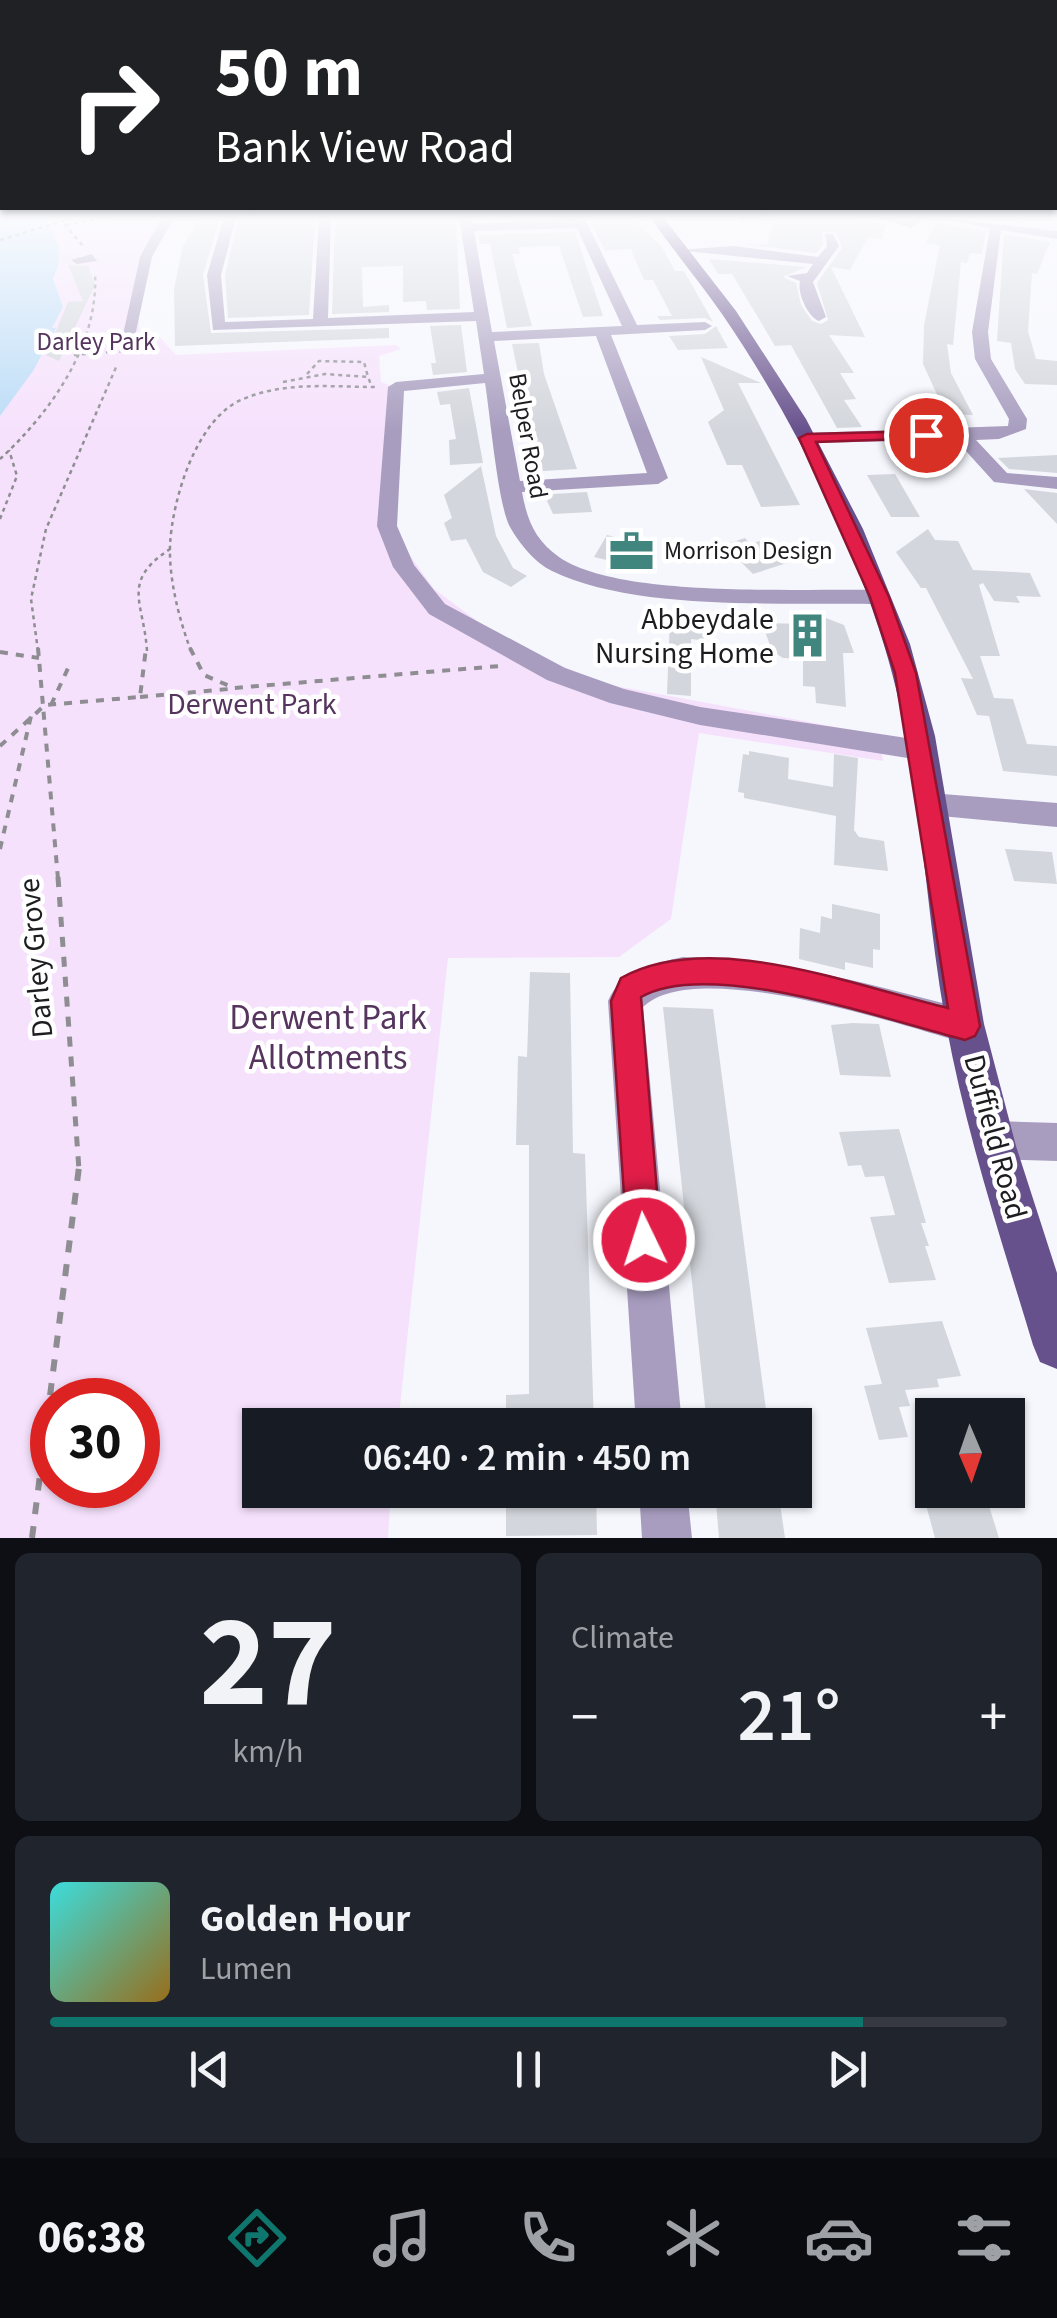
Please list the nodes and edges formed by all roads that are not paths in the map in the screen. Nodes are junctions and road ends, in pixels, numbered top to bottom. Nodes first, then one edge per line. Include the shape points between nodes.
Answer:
1 (137, 289) edge
2 (215, 289) edge
3 (322, 289) edge
4 (478, 289) edge
5 (611, 289) edge
6 (712, 289) edge
7 (805, 289) edge
8 (986, 289) edge
9 (819, 317) dead end
10 (320, 323) junction
11 (485, 326) junction
12 (705, 326) dead end
13 (630, 330) junction
14 (602, 332) junction
15 (121, 346) road end
16 (490, 378) junction
17 (960, 434) junction
18 (807, 438) junction
19 (1057, 483) edge
20 (512, 487) junction
21 (879, 597) junction
22 (920, 750) junction
23 (930, 804) junction
24 (1057, 815) edge
25 (965, 1026) junction
26 (994, 1140) junction
27 (1057, 1142) edge
28 (1057, 1345) edge
29 (658, 1408) edge
30 (665, 1508) edge
31 (667, 1538) edge

1 - 15 street
2 - 10 street via 218,327
3 - 10 street
4 - 11 street, Belper Road
5 - 13 street
6 - 18 main road, Duffield Road
7 - 9 street
8 - 17 street via 983,359 1018,427
10 - 11 street
11 - 14 street
11 - 16 street, Belper Road
12 - 13 street
13 - 14 street
14 - 20 street via 658,478
16 - 20 street, Belper Road
16 - 22 street via 384,387 387,526 393,546 437,609 583,686 700,716
17 - 18 street
17 - 19 street via 1008,485
18 - 21 main road, Duffield Road
20 - 21 street, Belper Road via 518,524 530,540 559,566 584,575 647,587
21 - 22 main road, Duffield Road via 906,673
22 - 23 main road, Duffield Road
23 - 24 street
23 - 25 main road, Duffield Road
25 - 26 main road, Duffield Road
25 - 29 street via 738,970 644,980 631,988 625,1001
26 - 27 street
26 - 28 main road, Duffield Road
30 - 31 street

